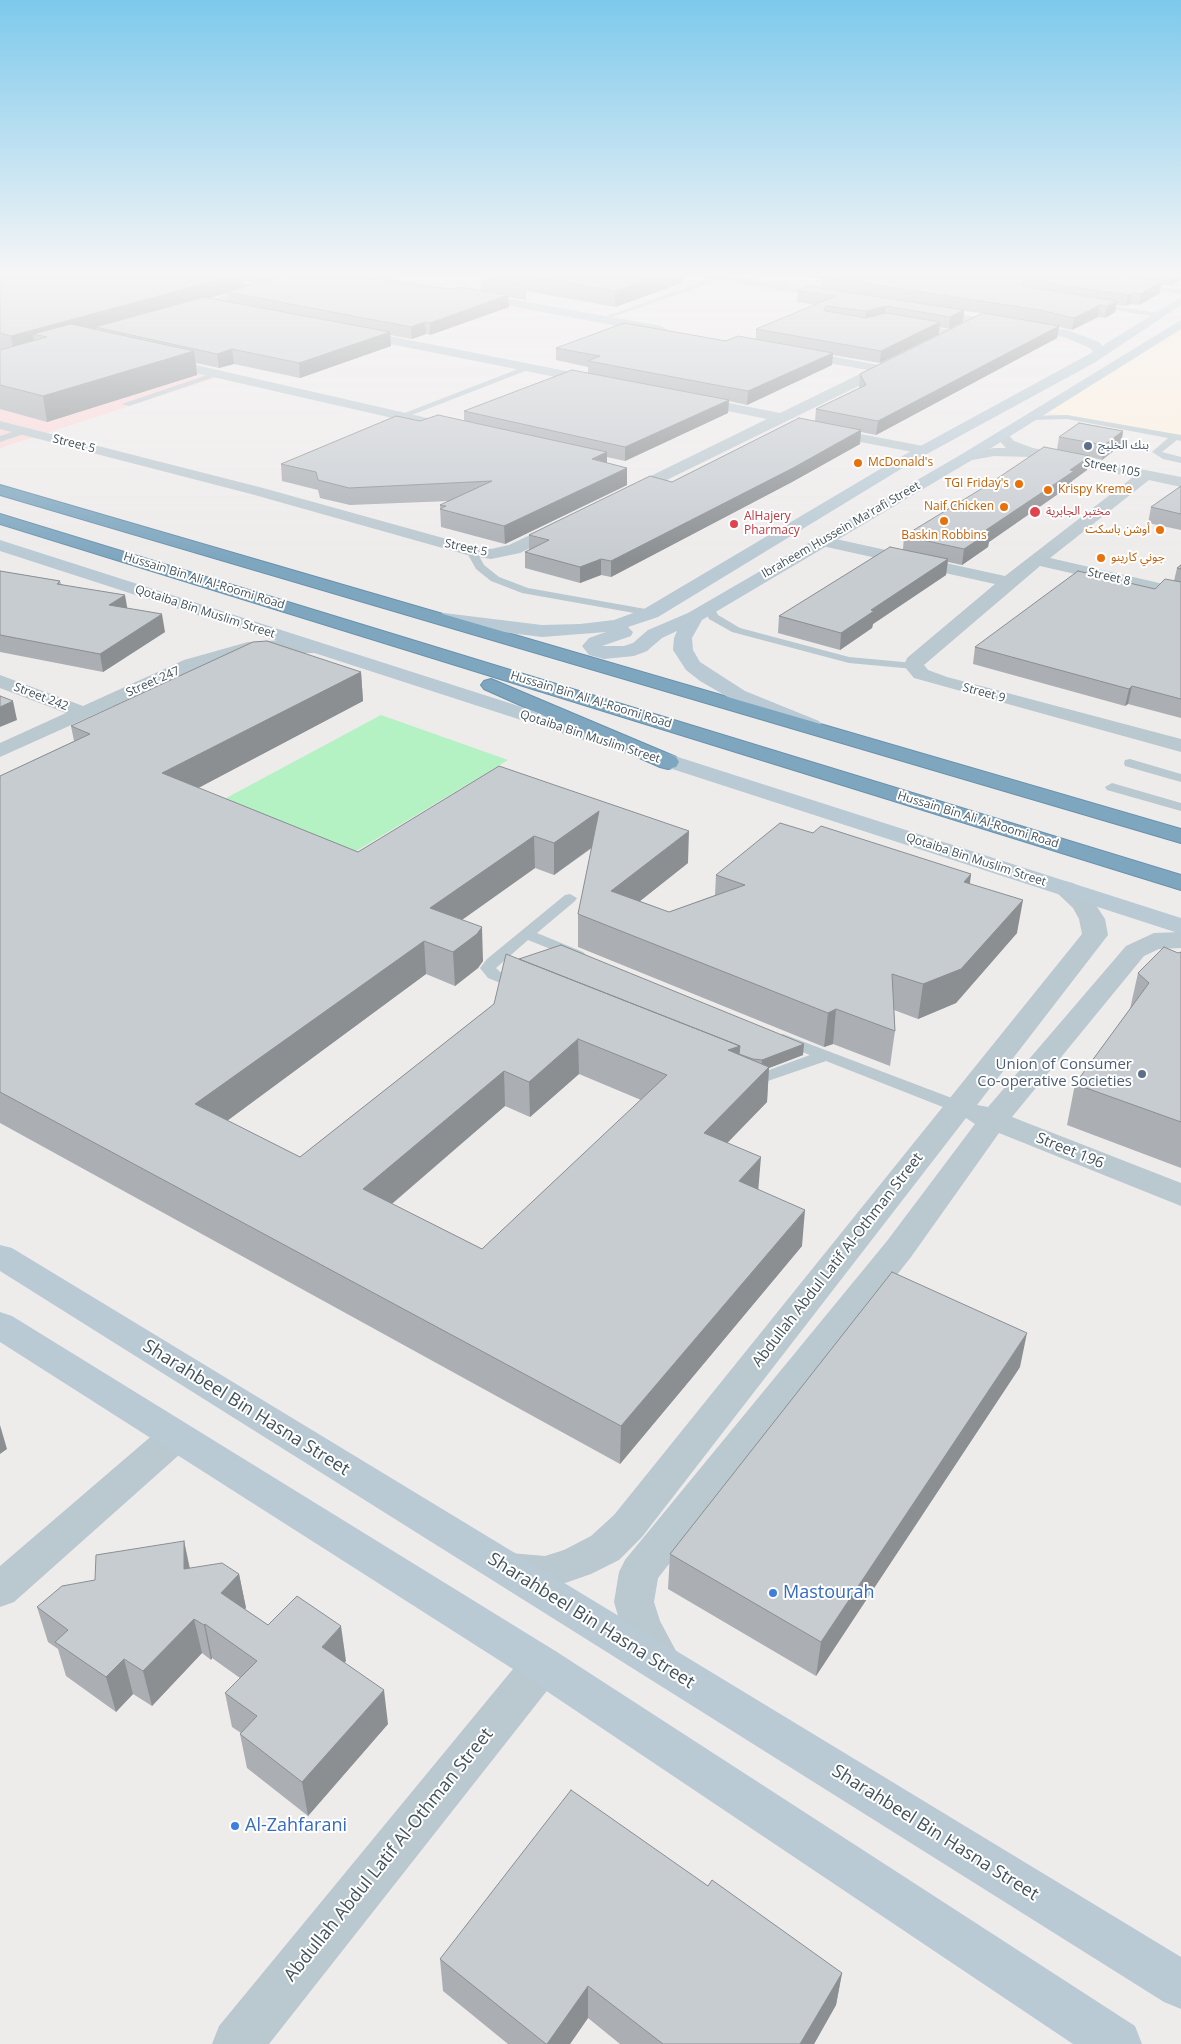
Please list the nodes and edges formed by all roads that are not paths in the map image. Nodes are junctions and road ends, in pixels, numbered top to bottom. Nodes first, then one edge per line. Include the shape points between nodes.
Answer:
1 (199, 369) edge
2 (525, 369) edge
3 (536, 369) edge
4 (882, 369) edge
5 (1070, 369) edge
6 (1082, 369) edge
7 (1109, 369) edge
8 (220, 374) junction
9 (572, 376) junction
10 (610, 384) edge
11 (546, 386) edge
12 (1082, 386) junction
13 (677, 397) edge
14 (126, 404) dead end
15 (401, 416) junction
16 (468, 416) edge
17 (1028, 418) junction
18 (778, 420) junction
19 (0, 425) edge
20 (442, 426) junction
21 (24, 431) junction
22 (470, 432) edge
23 (1001, 435) junction
24 (1178, 437) edge
25 (0, 439) edge
26 (923, 450) junction
27 (1043, 455) junction
28 (967, 457) junction
29 (1181, 460) edge
30 (642, 472) dead end
31 (1146, 475) junction
32 (662, 476) junction
33 (1181, 482) edge
34 (0, 490) edge
35 (609, 502) edge
36 (0, 519) edge
37 (574, 519) edge
38 (822, 541) junction
39 (0, 545) edge
40 (471, 551) junction
41 (747, 554) junction
42 (1038, 560) junction
43 (1008, 582) junction
44 (1181, 593) edge
45 (651, 613) junction
46 (702, 613) junction
47 (435, 617) junction
48 (364, 630) junction
49 (314, 648) junction
50 (914, 666) junction
51 (0, 681) edge
52 (83, 713) junction
53 (848, 740) junction
54 (1181, 746) edge
55 (0, 751) edge
56 (668, 762) junction
57 (1130, 763) dead end
58 (1181, 778) edge
59 (1112, 787) dead end
60 (1181, 807) edge
61 (1181, 836) edge
62 (1181, 883) edge
63 (1064, 888) junction
64 (570, 898) dead end
65 (1181, 926) edge
66 (527, 934) junction
67 (1181, 940) edge
68 (590, 960) edge
69 (538, 993) edge
70 (770, 1034) edge
71 (824, 1056) junction
72 (735, 1073) edge
73 (959, 1106) junction
74 (993, 1120) junction
75 (1181, 1195) edge
76 (0, 1256) edge
77 (0, 1326) edge
78 (175, 1437) junction
79 (507, 1569) junction
80 (0, 1590) edge
81 (542, 1665) junction
82 (662, 1665) junction
83 (1181, 1985) edge
84 (237, 2044) edge
85 (1117, 2044) edge

1 - 8 street
2 - 15 lane
3 - 9 street
4 - 18 street
5 - 26 street, Ibraheem Hussein Ma'rafi Street
6 - 12 street via 1058,386
7 - 12 street, Ibraheem Hussein Ma'rafi Street
8 - 14 lane
8 - 15 street
9 - 10 street
9 - 11 street
12 - 17 street, Ibraheem Hussein Ma'rafi Street
13 - 18 street
15 - 20 street
16 - 20 street
17 - 23 street, Ibraheem Hussein Ma'rafi Street
17 - 24 lane via 1068,417
18 - 26 street
18 - 32 street
19 - 21 street, Street 5
20 - 22 street
21 - 25 lane
21 - 40 street, Street 5
23 - 27 street, Street 105 via 1003,440 1018,448
23 - 28 street, Ibraheem Hussein Ma'rafi Street
24 - 29 lane via 1156,452
26 - 41 street, Ibraheem Hussein Ma'rafi Street
27 - 28 street, Street 105 via 1002,452
27 - 31 street, Street 105
28 - 38 street, Ibraheem Hussein Ma'rafi Street
30 - 32 street
31 - 33 street, Street 105
31 - 42 street
32 - 35 street
34 - 47 highway, Hussain Bin Ali Al-Roomi Road
36 - 48 highway, Hussain Bin Ali Al-Roomi Road
37 - 40 street, Street 5 via 514,549 491,554
38 - 43 street
38 - 46 street, Ibraheem Hussein Ma'rafi Street
39 - 49 street, Qotaiba Bin Muslim Street
40 - 45 lane via 480,567 495,579 526,591
41 - 45 street, Ibraheem Hussein Ma'rafi Street
41 - 46 street, Ibraheem Hussein Ma'rafi Street via 727,581 711,591 670,615 592,646 604,653 627,652 640,647 655,634
42 - 43 street
42 - 44 street, Street 8
43 - 50 street via 916,657
45 - 47 street, Ibraheem Hussein Ma'rafi Street via 617,625 542,631
46 - 50 lane via 736,630 849,660
46 - 53 street via 683,638 683,650 692,666 738,695
47 - 53 highway, Hussain Bin Ali Al-Roomi Road
48 - 56 highway
48 - 62 highway, Hussain Bin Ali Al-Roomi Road
49 - 52 street, Street 247 via 265,646 233,651 191,664
49 - 56 street, Qotaiba Bin Muslim Street
50 - 54 street, Street 9 via 921,674 940,681
51 - 52 street, Street 242
52 - 55 street, Street 247
53 - 61 highway, Hussain Bin Ali Al-Roomi Road
56 - 63 street, Qotaiba Bin Muslim Street
57 - 58 lane
59 - 60 lane
63 - 65 street, Qotaiba Bin Muslim Street
63 - 73 street, Abdullah Abdul Latif Al-Othman Street via 1083,904 1092,920 1095,935
64 - 66 lane
66 - 68 lane
66 - 69 lane via 488,968 494,975
67 - 74 street via 1154,941 1135,951
70 - 71 lane
71 - 72 lane via 762,1078
71 - 73 lane
73 - 74 street, Street 196
73 - 79 street, Abdullah Abdul Latif Al-Othman Street via 628,1526 604,1548 577,1562 545,1573
74 - 75 street, Street 196
74 - 82 street via 899,1250 639,1572 634,1602 641,1626
76 - 79 street, Sharahbeel Bin Hasna Street
77 - 78 street
78 - 80 street
78 - 81 street
79 - 82 street, Sharahbeel Bin Hasna Street
81 - 84 street, Abdullah Abdul Latif Al-Othman Street
81 - 85 street
82 - 83 street, Sharahbeel Bin Hasna Street

